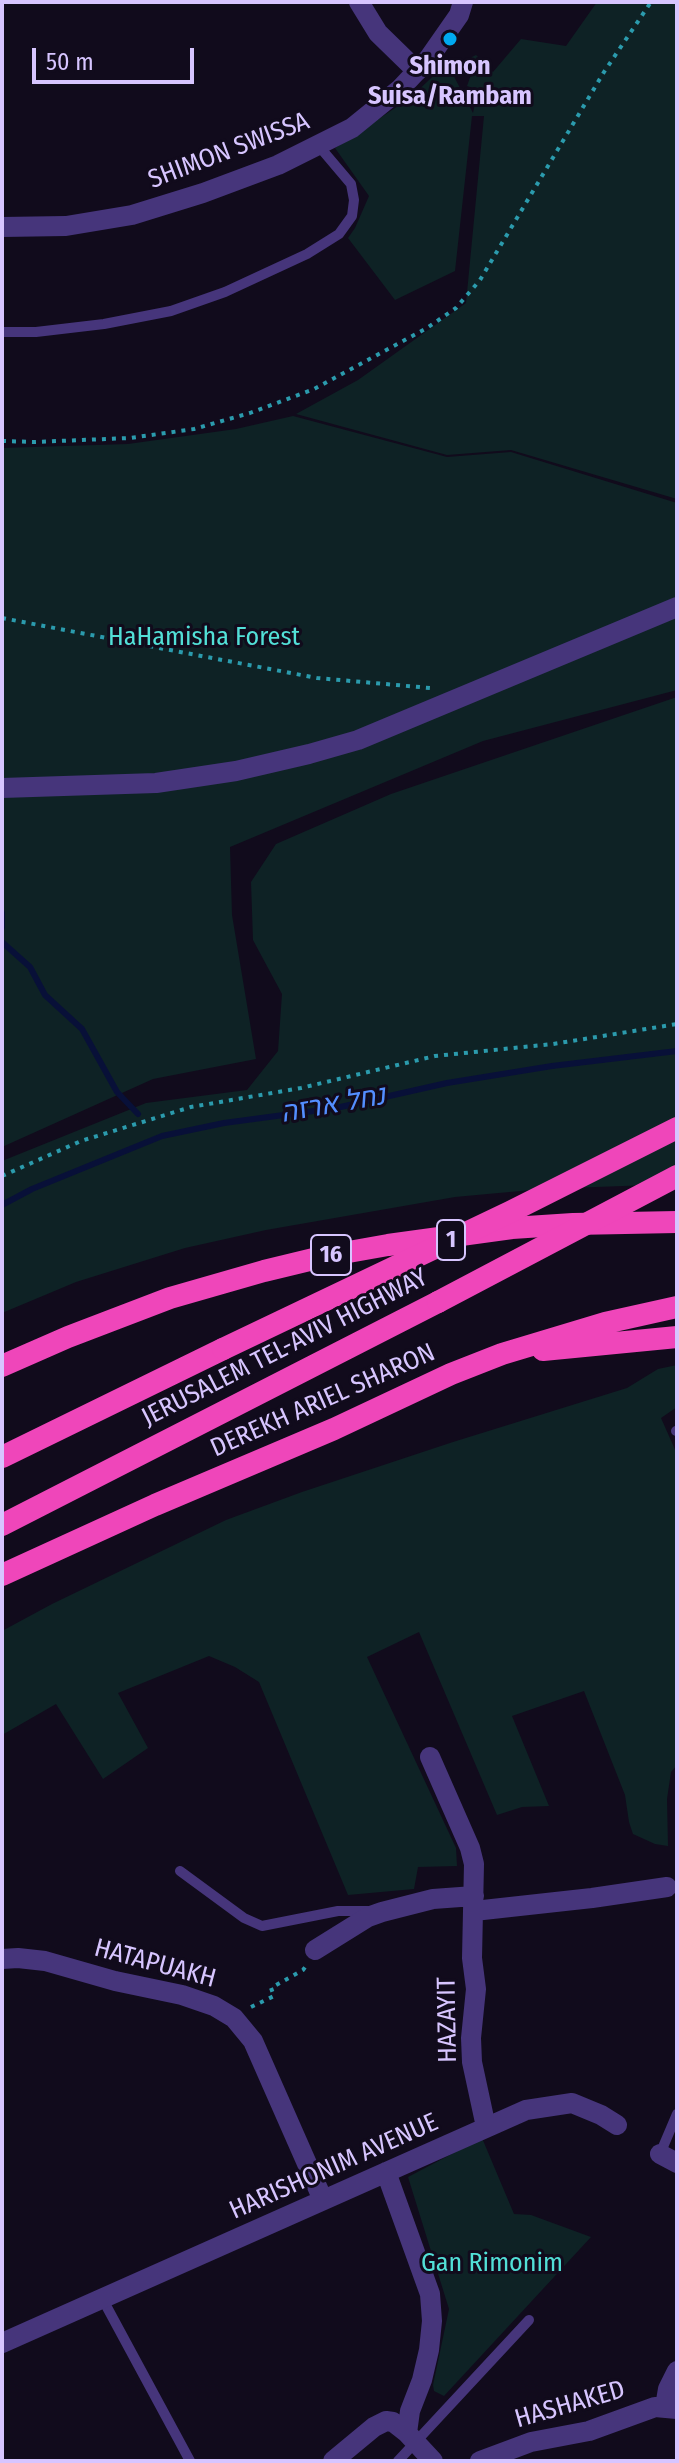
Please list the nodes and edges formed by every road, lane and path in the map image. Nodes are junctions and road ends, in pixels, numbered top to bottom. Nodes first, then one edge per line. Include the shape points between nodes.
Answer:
1 (359, 2) edge
2 (463, 2) edge
3 (651, 2) edge
4 (417, 71) junction
5 (318, 145) junction
6 (2, 227) edge
7 (2, 332) edge
8 (2, 441) edge
9 (677, 607) edge
10 (2, 618) edge
11 (472, 691) junction
12 (2, 788) edge
13 (677, 1024) edge
14 (677, 1128) edge
15 (2, 1176) edge
16 (677, 1176) edge
17 (677, 1222) edge
18 (677, 1307) edge
19 (677, 1337) edge
20 (502, 1354) junction
21 (2, 1366) edge
22 (2, 1457) edge
23 (2, 1525) edge
24 (2, 1575) edge
25 (430, 1757) dead end
26 (180, 1871) dead end
27 (667, 1887) dead end
28 (474, 1903) junction
29 (382, 1912) junction
30 (315, 1950) joint
31 (2, 1959) edge
32 (232, 2017) junction
33 (677, 2114) edge
34 (617, 2125) dead end
35 (486, 2127) junction
36 (668, 2158) edge
37 (386, 2172) junction
38 (323, 2200) junction
39 (102, 2298) junction
40 (529, 2320) dead end
41 (2, 2343) edge
42 (677, 2371) edge
43 (671, 2408) edge
44 (411, 2437) junction
45 (190, 2461) edge
46 (333, 2461) edge
47 (398, 2461) edge
48 (433, 2461) edge
49 (480, 2461) edge

1 - 4 street via 378,33
2 - 4 street, SHIMON SWISSA
3 - 8 path via 480,280 437,321 314,389 194,429 130,438
4 - 5 street, SHIMON SWISSA via 352,128
5 - 6 street, SHIMON SWISSA via 278,165 132,215 66,226
5 - 7 lane via 351,184 354,200 352,216 339,234 307,254 171,311 104,324
9 - 11 street
10 - 11 path via 317,678
11 - 12 street via 358,740 236,771 156,783
13 - 15 path via 435,1056 191,1107 81,1141
14 - 22 highway, JERUSALEM TEL-AVIV HIGHWAY / 1, bridge
16 - 23 highway, JERUSALEM TEL-AVIV HIGHWAY / 1, bridge
17 - 21 highway, 16 via 512,1228 326,1256 181,1294
18 - 20 highway, DEREKH ARIEL SHARON
19 - 20 highway
20 - 24 highway, DEREKH ARIEL SHARON
25 - 28 street, HAZAYIT via 470,1848
26 - 29 lane via 262,1926 338,1911
27 - 28 street via 592,1898
28 - 29 street via 433,1899
28 - 35 street, HAZAYIT via 472,2062
29 - 30 street
30 - 32 path via 303,1970 271,1988 274,1996
31 - 32 street, HATAPUAKH via 45,1961 182,1995
32 - 38 street, HATAPUAKH via 253,2041
33 - 36 lane
34 - 35 street, HARISHONIM AVENUE via 572,2103 526,2110
35 - 37 street, HARISHONIM AVENUE
37 - 38 street, HARISHONIM AVENUE
37 - 44 street via 432,2307 426,2365 410,2411
38 - 39 street, HARISHONIM AVENUE
39 - 41 street, HARISHONIM AVENUE
39 - 45 lane
40 - 44 lane
42 - 43 street via 668,2389
43 - 49 street, HASHAKED via 655,2407
44 - 46 street via 386,2421
44 - 47 lane
44 - 48 street

